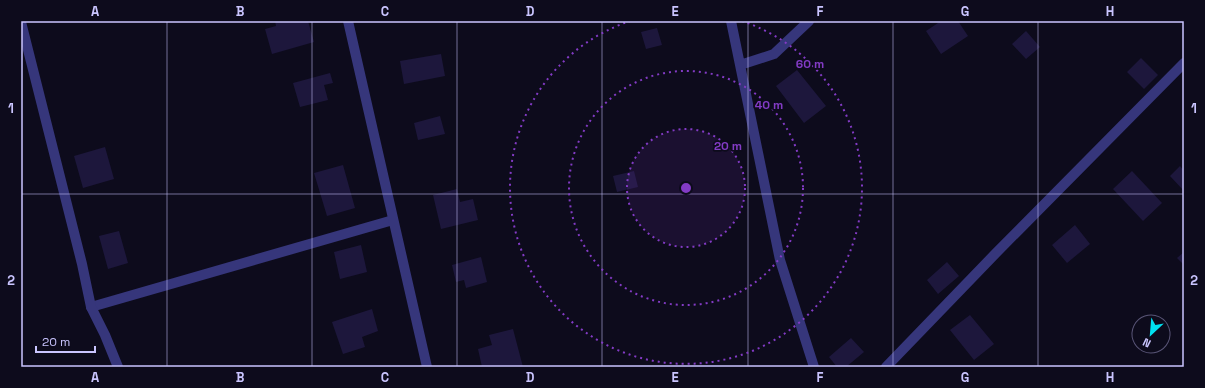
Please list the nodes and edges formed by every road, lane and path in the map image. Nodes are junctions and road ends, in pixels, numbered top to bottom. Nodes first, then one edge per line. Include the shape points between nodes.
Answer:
1 (348, 21) edge
2 (731, 21) edge
3 (809, 21) edge
4 (21, 22) edge
5 (1184, 63) edge
6 (740, 65) junction
7 (393, 220) junction
8 (91, 307) junction
9 (118, 367) edge
10 (426, 367) edge
11 (814, 367) edge
12 (886, 367) edge

1 - 7 street
2 - 6 street
3 - 6 street via 774,54
4 - 8 street
5 - 12 street
6 - 11 street via 780,260
7 - 8 street
7 - 10 street
8 - 9 street

